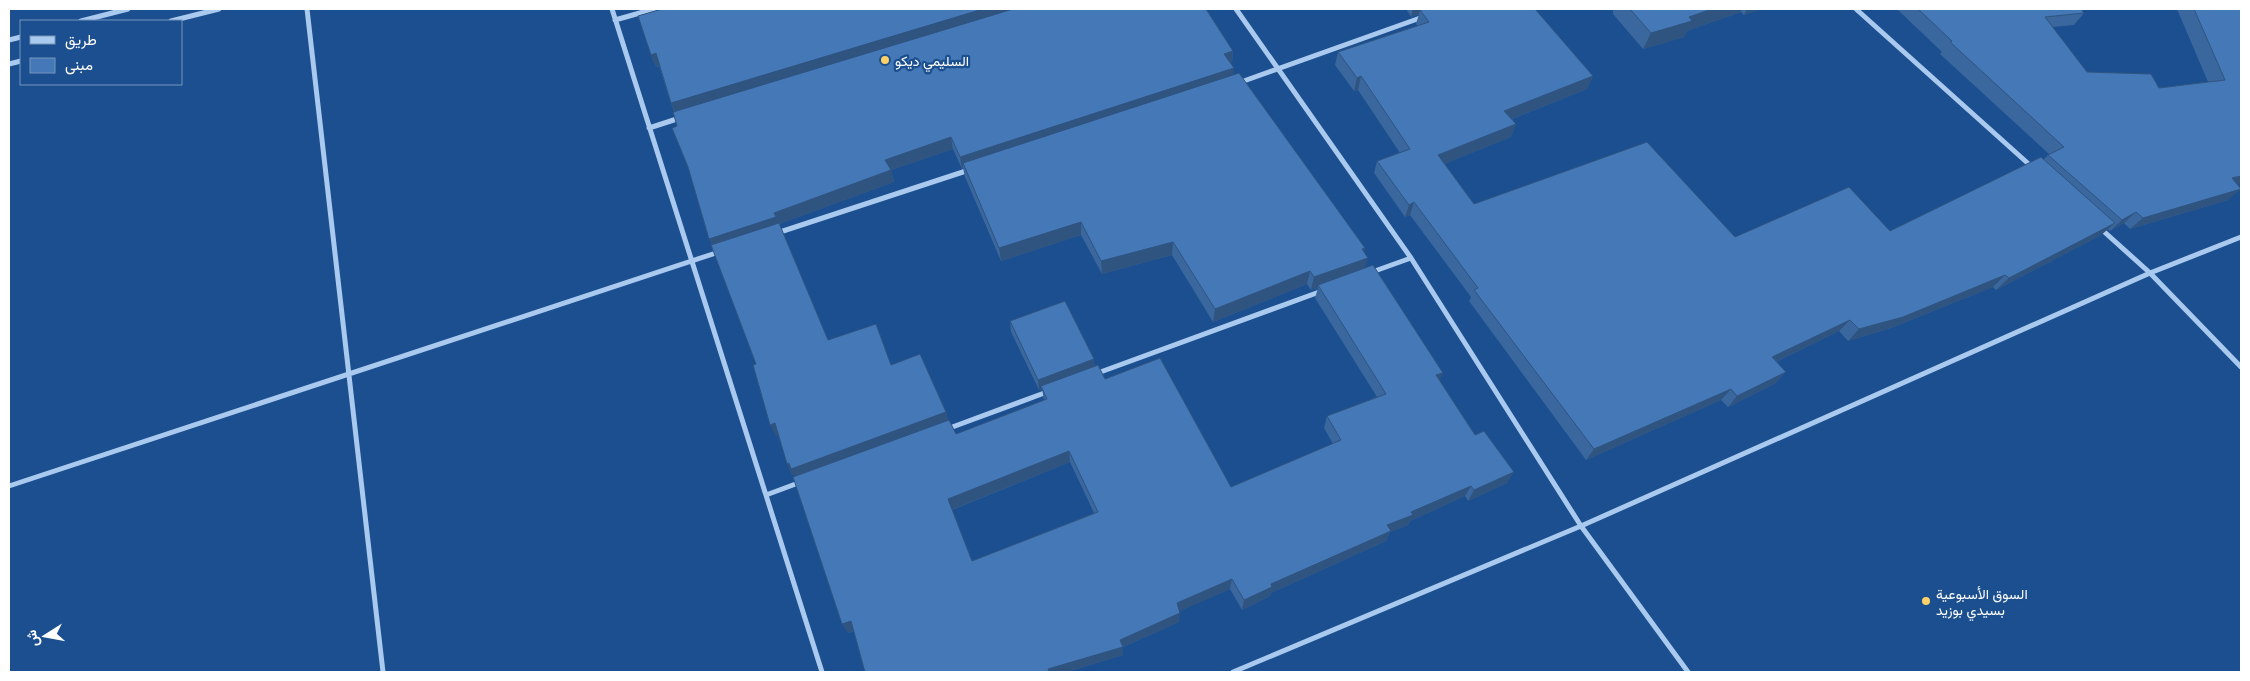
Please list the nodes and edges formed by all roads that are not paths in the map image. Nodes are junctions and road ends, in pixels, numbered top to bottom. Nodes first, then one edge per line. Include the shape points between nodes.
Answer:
1 (128, 9) edge
2 (219, 9) edge
3 (307, 9) edge
4 (612, 9) edge
5 (654, 9) edge
6 (1236, 9) edge
7 (1856, 9) edge
8 (1426, 16) edge
9 (85, 20) edge
10 (175, 20) edge
11 (615, 20) junction
12 (1279, 70) junction
13 (1232, 85) edge
14 (686, 116) edge
15 (649, 128) junction
16 (976, 168) edge
17 (2040, 174) edge
18 (2099, 227) edge
19 (767, 236) edge
20 (2241, 237) edge
21 (729, 248) edge
22 (1411, 258) junction
23 (691, 261) junction
24 (2150, 273) junction
25 (1364, 275) edge
26 (1327, 289) edge
27 (2241, 367) edge
28 (349, 373) junction
29 (1084, 378) edge
30 (1056, 388) edge
31 (944, 430) edge
32 (804, 481) edge
33 (9, 486) edge
34 (766, 495) junction
35 (1582, 526) junction
36 (383, 672) edge
37 (822, 672) edge
38 (1234, 672) edge
39 (1688, 672) edge

1 - 9 street
2 - 10 street
3 - 28 street
4 - 11 street
5 - 11 street
6 - 12 street
7 - 17 street
8 - 12 street
11 - 15 street
12 - 13 street
12 - 22 street
14 - 15 street
15 - 23 street
16 - 19 street
18 - 24 street
20 - 24 street
21 - 23 street
22 - 25 street
22 - 35 street
23 - 28 street
23 - 34 street
24 - 27 street
24 - 35 street
26 - 29 street
28 - 33 street
28 - 36 street
30 - 31 street
32 - 34 street
34 - 37 street
35 - 38 street
35 - 39 street

